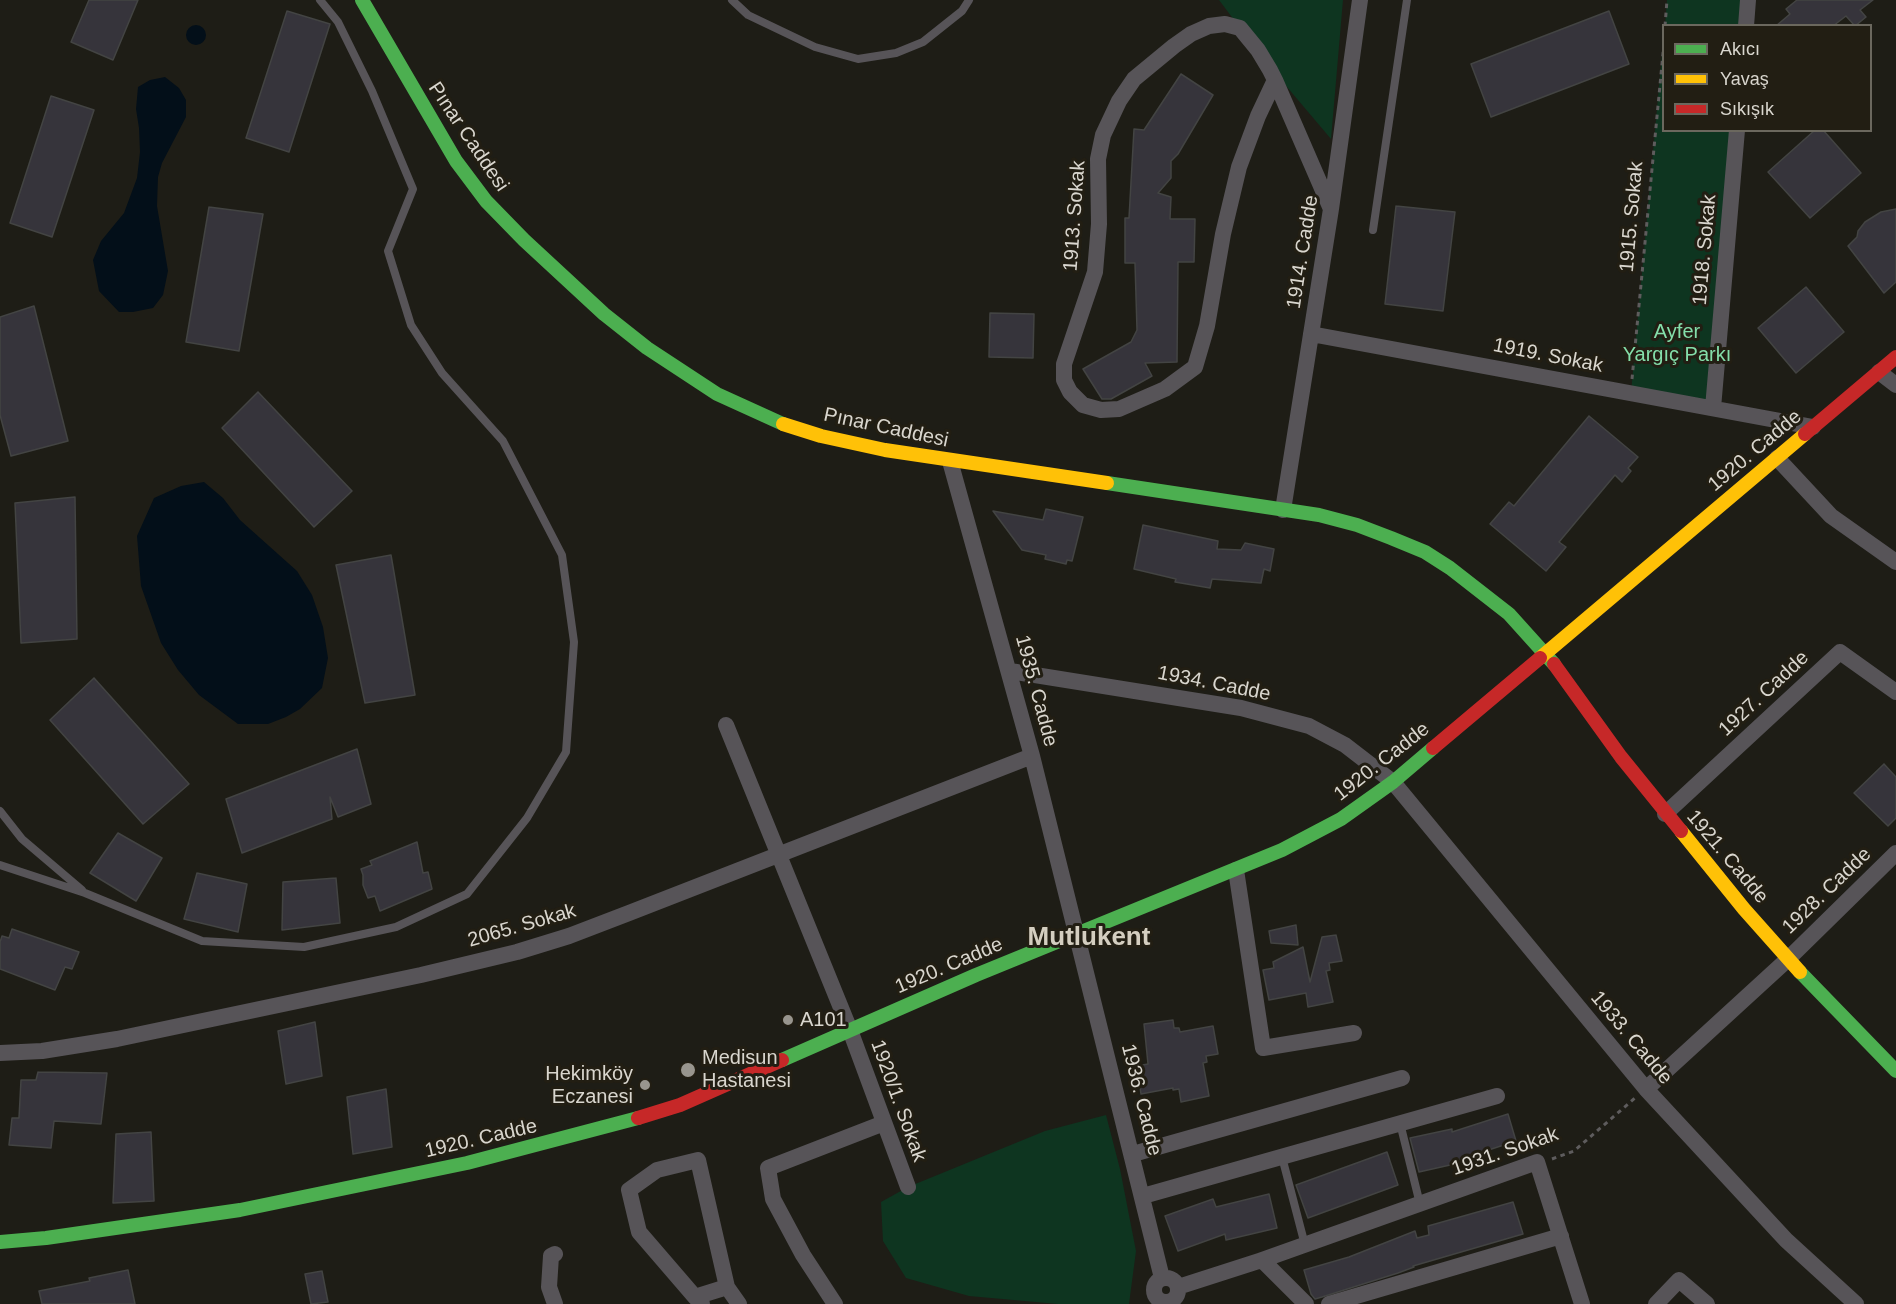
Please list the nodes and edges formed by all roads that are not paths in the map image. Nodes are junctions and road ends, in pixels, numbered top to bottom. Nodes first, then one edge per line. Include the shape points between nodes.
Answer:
1 (320, 0) edge
2 (362, 0) edge
3 (732, 0) edge
4 (969, 0) edge
5 (1360, 0) edge
6 (1407, 0) edge
7 (1748, 0) edge
8 (1746, 24) edge
9 (1275, 80) junction
10 (1737, 132) edge
11 (1331, 209) junction
12 (1373, 230) dead end
13 (1311, 334) junction
14 (1896, 357) edge
15 (1879, 372) junction
16 (1896, 385) edge
17 (1713, 408) junction
18 (1813, 427) junction
19 (1777, 458) junction
20 (950, 461) junction
21 (1283, 510) junction
22 (1896, 562) edge
23 (1546, 653) junction
24 (1010, 671) junction
25 (1896, 692) edge
26 (726, 725) dead end
27 (1032, 756) junction
28 (1393, 782) junction
29 (0, 811) edge
30 (1665, 814) junction
31 (1896, 853) edge
32 (778, 855) junction
33 (0, 865) edge
34 (1236, 870) junction
35 (85, 893) junction
36 (1078, 932) junction
37 (1788, 959) junction
38 (850, 1030) junction
39 (1354, 1033) dead end
40 (0, 1053) edge
41 (1896, 1071) edge
42 (1402, 1078) dead end
43 (1646, 1089) junction
44 (1497, 1096) dead end
45 (884, 1123) junction
46 (1400, 1123) junction
47 (1132, 1154) junction
48 (1282, 1157) junction
49 (908, 1187) dead end
50 (1143, 1196) junction
51 (1420, 1204) junction
52 (1561, 1236) junction
53 (0, 1242) edge
54 (1305, 1245) junction
55 (555, 1254) dead end
56 (1262, 1260) junction
57 (728, 1287) junction
58 (1178, 1287) junction
59 (1155, 1291) edge
60 (699, 1300) edge
61 (1167, 1303) edge
62 (555, 1304) edge
63 (739, 1304) edge
64 (835, 1304) edge
65 (1306, 1304) edge
66 (1329, 1304) edge
67 (1582, 1304) edge
68 (1656, 1304) edge
69 (1707, 1304) edge
70 (1856, 1304) edge

1 - 35 lane via 338,22 372,91 413,189 388,251 411,325 442,373 503,441 562,555 574,642 566,752 527,818 467,894 396,927 304,947 202,941
2 - 20 main road, Pınar Caddesi via 456,162 486,201 561,276 647,348 717,394 785,424 842,441
3 - 4 lane via 748,15 814,46 858,60 896,53 923,42 962,11
5 - 11 street, 1914. Cadde
6 - 12 lane
7 - 8 street
9 - 9 street, 1913. Sokak via 1240,28 1225,24 1209,26 1191,34 1153,63 1134,79 1119,101 1103,135 1098,159 1095,272 1064,364 1064,380 1083,405 1119,409 1165,388 1195,367 1239,167
9 - 11 street, 1913. Sokak
10 - 17 street, 1918. Sokak
11 - 13 street, 1914. Cadde
13 - 17 street, 1919. Sokak
13 - 21 street, 1914. Cadde
14 - 15 main road, 1920. Cadde
15 - 16 street
15 - 18 main road, 1920. Cadde
17 - 18 street, 1919. Sokak
18 - 19 main road, 1920. Cadde
19 - 22 street via 1831,516
19 - 23 main road, 1920. Cadde
20 - 21 main road, Pınar Caddesi
20 - 24 street, 1935. Cadde
21 - 23 main road, Pınar Caddesi via 1357,525 1425,552 1509,614
23 - 28 main road, 1920. Cadde
23 - 30 main road, 1921. Cadde
24 - 27 street, 1935. Cadde
24 - 28 street, 1934. Cadde via 1209,702 1309,726 1345,745
25 - 30 street, 1927. Cadde via 1840,652
26 - 32 street, 1920/1. Sokak
27 - 32 street, 2065. Sokak
27 - 36 street, 1935. Cadde
28 - 34 main road, 1920. Cadde via 1314,835
28 - 43 street, 1933. Cadde
29 - 35 lane via 22,839
30 - 37 main road, 1921. Cadde
31 - 37 street, 1928. Cadde
32 - 38 street, 1920/1. Sokak
32 - 40 street, 2065. Sokak via 568,936 497,957 98,1043 42,1052
33 - 35 lane
34 - 36 main road, 1920. Cadde
34 - 39 street via 1263,1048
36 - 38 main road, 1920. Cadde
36 - 47 street, 1936. Cadde
37 - 41 main road, 1921. Cadde
37 - 43 street
38 - 45 street, 1920/1. Sokak
38 - 53 main road, 1920. Cadde via 680,1105 533,1147 240,1210
42 - 47 street
43 - 70 street, 1933. Cadde via 1786,1240
44 - 46 street
45 - 49 street, 1920/1. Sokak
45 - 64 street via 768,1168 773,1199 803,1256
46 - 48 street
46 - 51 lane
47 - 50 street, 1936. Cadde
48 - 50 street
48 - 54 lane
50 - 59 street, 1936. Cadde
51 - 52 street, 1931. Sokak via 1538,1162
51 - 54 street, 1931. Sokak
52 - 66 street
52 - 67 street
54 - 56 street, 1931. Sokak
55 - 62 street via 551,1256 549,1287
56 - 58 street, 1931. Sokak
56 - 65 street
57 - 60 street
57 - 60 street via 698,1160 657,1170 629,1190 639,1233
57 - 63 street
58 - 59 street via 1174,1280
58 - 61 street via 1177,1296
59 - 61 street via 1159,1301
68 - 69 street via 1679,1280

